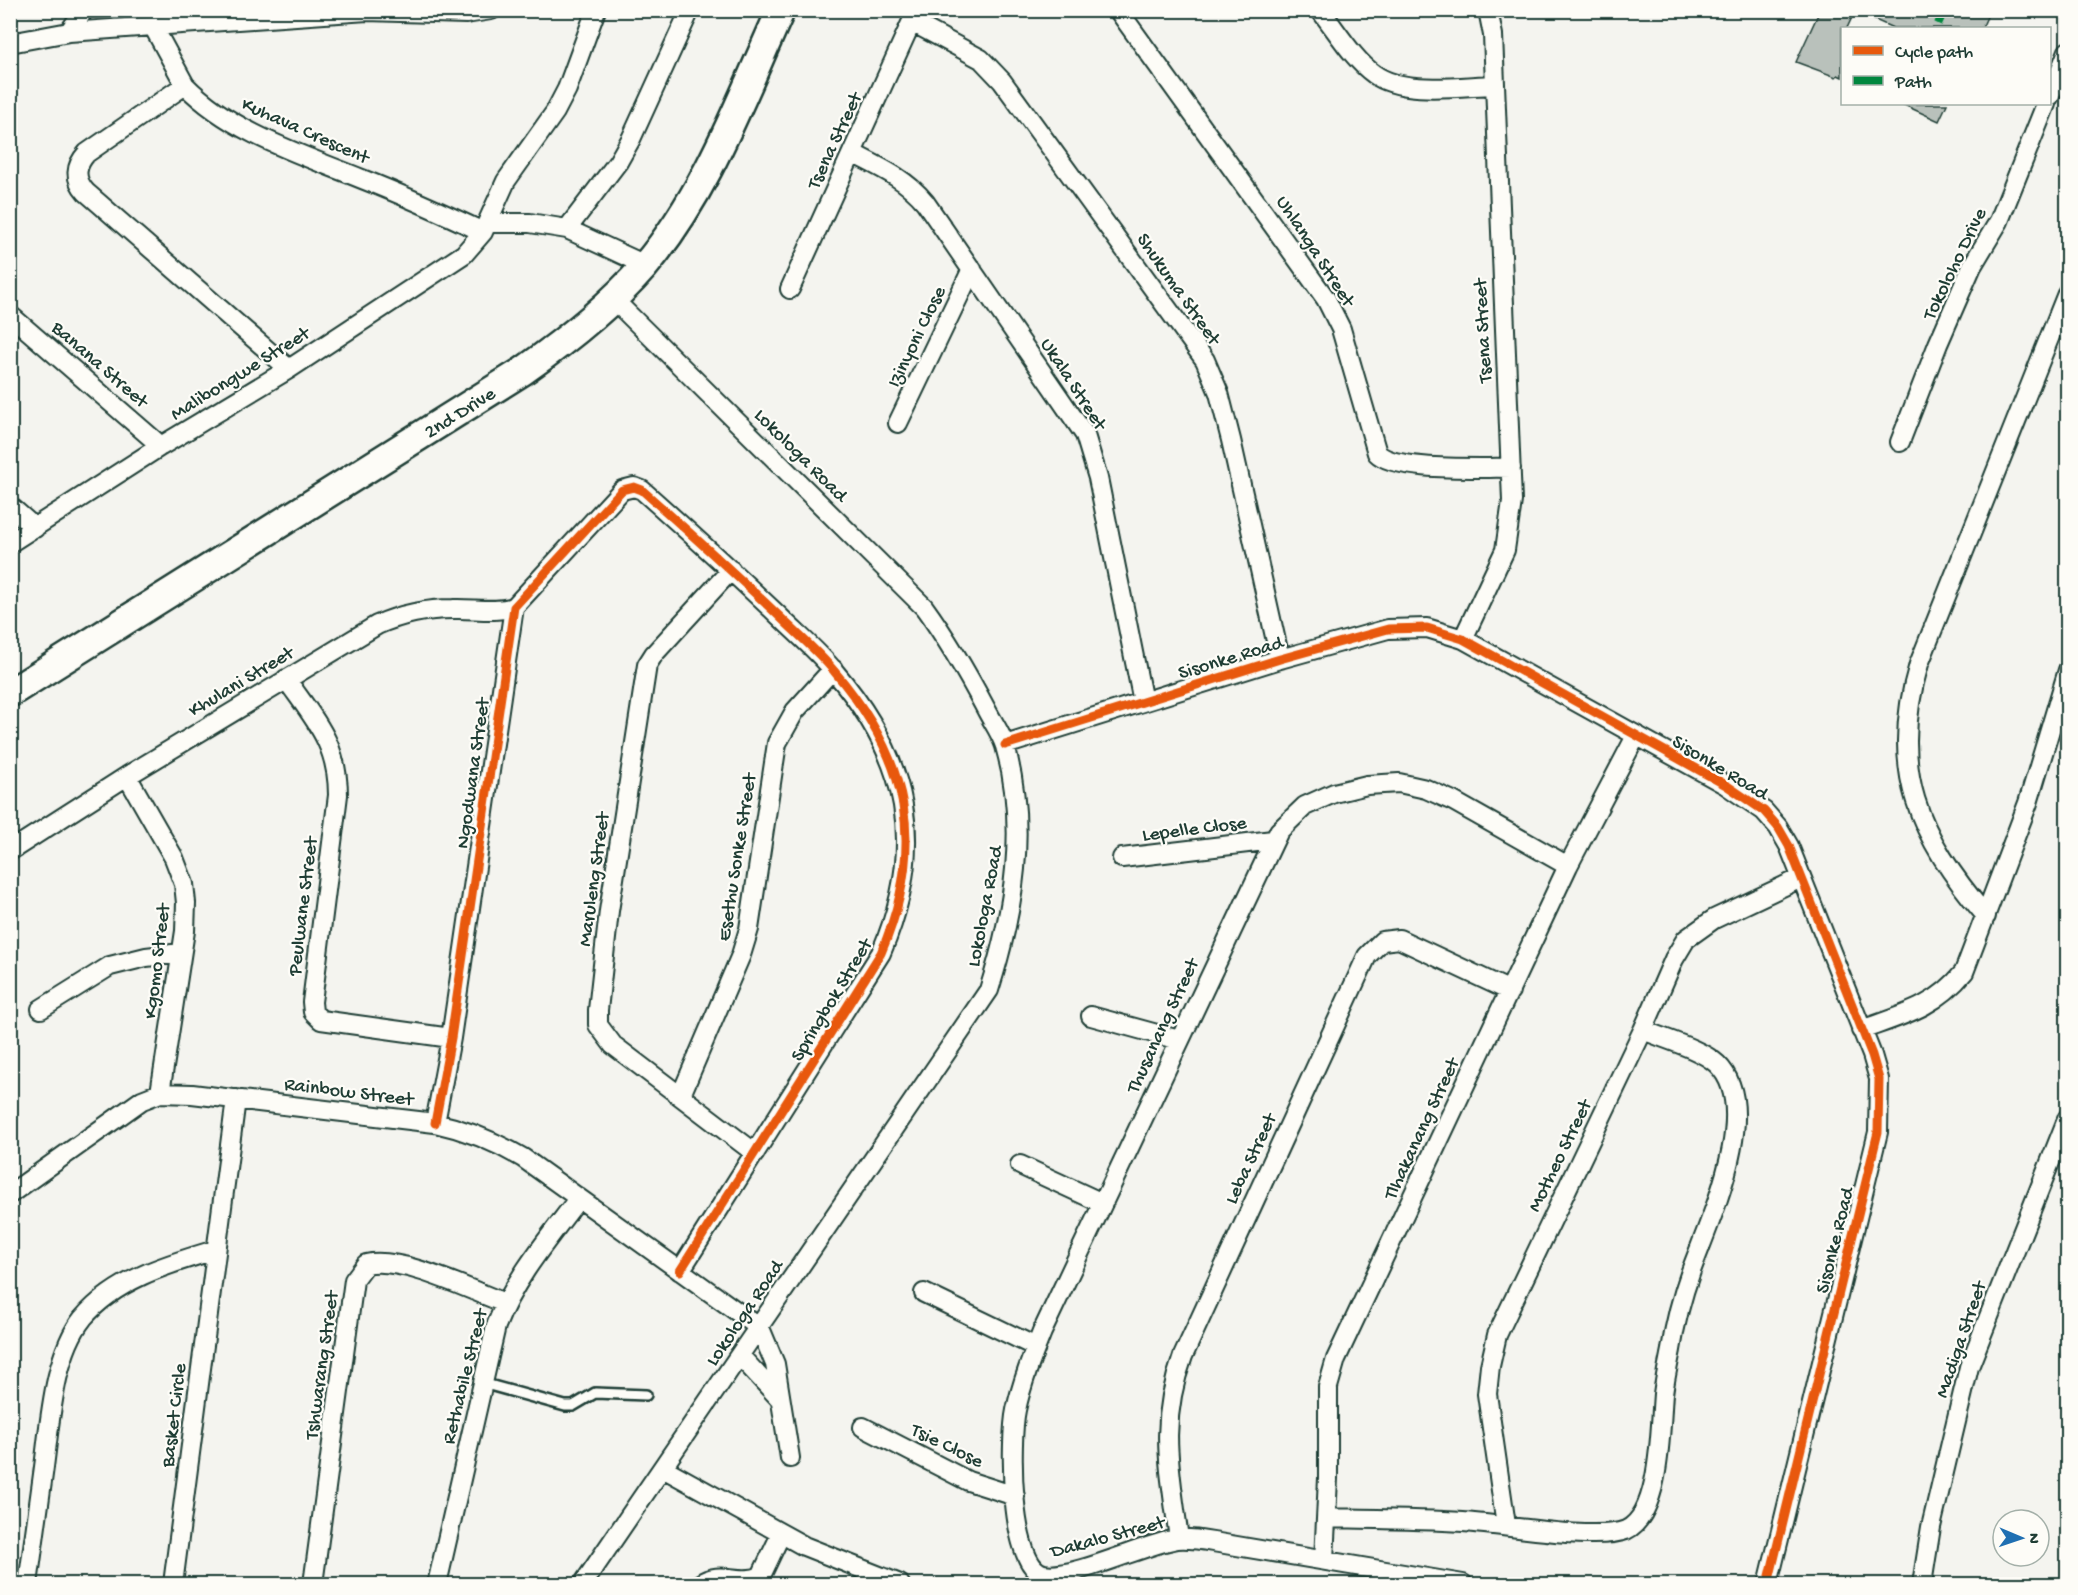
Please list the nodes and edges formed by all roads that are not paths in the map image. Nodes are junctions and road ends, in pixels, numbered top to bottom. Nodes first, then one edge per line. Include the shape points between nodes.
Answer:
1 (84, 10) edge
2 (491, 10) edge
3 (596, 10) edge
4 (690, 10) edge
5 (781, 10) edge
6 (1118, 10) edge
7 (1320, 10) edge
8 (1488, 10) edge
9 (915, 16) edge
10 (154, 28) junction
11 (69, 32) junction
12 (10, 43) edge
13 (2067, 51) edge
14 (185, 85) junction
15 (1493, 85) junction
16 (2051, 91) edge
17 (2046, 105) edge
18 (852, 153) junction
19 (486, 227) junction
20 (567, 229) junction
21 (645, 265) junction
22 (972, 269) junction
23 (790, 289) dead end
24 (613, 298) junction
25 (2066, 298) edge
26 (10, 315) edge
27 (289, 369) junction
28 (898, 423) dead end
29 (1900, 442) dead end
30 (161, 446) junction
31 (1511, 468) junction
32 (10, 506) edge
33 (35, 528) junction
34 (10, 543) edge
35 (731, 570) junction
36 (514, 607) junction
37 (1464, 639) junction
38 (1280, 659) junction
39 (833, 669) junction
40 (2067, 670) edge
41 (286, 679) junction
42 (10, 693) edge
43 (1143, 702) junction
44 (1636, 736) junction
45 (1005, 744) junction
46 (127, 776) junction
47 (1273, 840) junction
48 (10, 851) edge
49 (1122, 858) dead end
50 (1568, 866) junction
51 (1801, 878) junction
52 (1986, 916) junction
53 (181, 953) junction
54 (1510, 991) junction
55 (41, 1009) dead end
56 (1090, 1016) dead end
57 (1643, 1030) junction
58 (1862, 1030) junction
59 (451, 1038) junction
60 (1179, 1040) junction
61 (160, 1093) junction
62 (681, 1095) junction
63 (236, 1099) junction
64 (2067, 1117) edge
65 (435, 1123) junction
66 (755, 1152) junction
67 (1020, 1165) dead end
68 (13, 1188) edge
69 (578, 1199) junction
70 (1102, 1203) junction
71 (215, 1250) junction
72 (680, 1271) junction
73 (924, 1293) dead end
74 (505, 1303) junction
75 (760, 1328) junction
76 (1036, 1347) junction
77 (740, 1356) junction
78 (482, 1383) junction
79 (646, 1395) dead end
80 (780, 1399) junction
81 (864, 1427) dead end
82 (790, 1458) dead end
83 (663, 1468) junction
84 (1014, 1496) junction
85 (1327, 1518) junction
86 (1506, 1525) junction
87 (781, 1534) junction
88 (1179, 1539) junction
89 (1023, 1547) joint
90 (1324, 1560) junction
91 (1055, 1580) edge
92 (28, 1584) edge
93 (173, 1584) edge
94 (313, 1584) edge
95 (437, 1584) edge
96 (583, 1584) edge
97 (700, 1584) edge
98 (900, 1584) edge
99 (1463, 1584) edge
100 (1768, 1584) edge
101 (1922, 1584) edge

1 - 11 street
2 - 10 street via 466,14 367,11
3 - 19 street, Malibongwe Street via 567,89 506,181
4 - 20 street via 631,139
5 - 21 street, 2nd Drive via 717,151 685,209
6 - 31 street, Uhlanga Street via 1326,299 1341,329 1377,453 1383,459 1405,465
7 - 15 street via 1374,74 1387,81 1426,87
8 - 15 street, Tsena Street via 1493,35
9 - 18 street, Tsena Street
9 - 38 street, Shukuma Street via 981,59 1002,81 1204,360 1219,393 1231,440
10 - 11 street
10 - 14 street, Kuhava Crescent
11 - 12 street
13 - 16 street
14 - 19 street, Kuhava Crescent via 220,116 255,134
14 - 27 street via 87,153 78,165 78,180 86,192
15 - 31 street, Tsena Street
17 - 29 street, Tokoloho Drive via 1999,221 1972,266 1938,344
18 - 22 street, Ukala Street via 913,187
18 - 23 street, Tsena Street
19 - 20 street via 530,224
19 - 27 street, Malibongwe Street via 464,254 449,265
20 - 21 street
21 - 24 street, 2nd Drive
22 - 28 street, Izinyoni Close
22 - 43 street, Ukala Street via 1085,435 1098,478
24 - 42 street, 2nd Drive via 523,371
24 - 45 street, Lokologa Road via 924,607 950,642
25 - 52 street via 1919,664 1910,697 1906,755 1919,810 1944,864
26 - 30 street, Banana Street
27 - 30 street, Malibongwe Street
30 - 33 street, Malibongwe Street
31 - 37 street, Tsena Street via 1511,526 1505,550
32 - 33 street
33 - 34 street, Malibongwe Street
35 - 36 street, Springbok Street via 634,487 622,490
35 - 39 street, Springbok Street
35 - 62 street, Maruleng Street via 647,665 609,911 598,1010 598,1025 609,1041
36 - 41 street, Khulani Street via 403,614 377,625
36 - 59 street, Ngodwana Street
37 - 38 street, Sisonke Road via 1427,628 1388,629
37 - 44 street, Sisonke Road
38 - 43 street, Sisonke Road
39 - 62 street, Esethu Sonke Street via 795,711 777,743 749,929
39 - 66 street, Springbok Street via 866,711 892,762 904,813 905,876 899,906 881,953
40 - 52 street via 2028,803
41 - 46 street, Khulani Street
41 - 59 street, Peulwane Street via 324,734 338,771 313,1012 321,1020
43 - 45 street, Sisonke Road
44 - 50 street, Tlhakanang Street
44 - 51 street, Sisonke Road via 1726,785 1764,811 1789,846
45 - 75 street, Lokologa Road via 1018,831 1018,858 1000,954 989,990
46 - 48 street, Khulani Street
46 - 53 street, Kgomo Street via 174,858 184,884
47 - 49 street, Lepelle Close
47 - 50 street, Thusanang Street via 1305,806 1334,793 1399,783 1453,801
47 - 60 street, Thusanang Street
50 - 54 street, Tlhakanang Street
51 - 57 street, Motheo Street via 1714,919 1686,939
51 - 58 street, Sisonke Road
52 - 58 street via 1965,972 1950,990 1915,1011
53 - 55 street via 110,966
53 - 61 street, Kgomo Street
54 - 85 street, Tlhakanang Street via 1336,1359 1327,1396
54 - 88 street, Leba Street via 1398,939 1382,941 1367,956 1172,1387 1167,1418 1168,1451
56 - 60 street
57 - 86 street, Motheo Street via 1497,1335 1487,1394
57 - 86 street via 1716,1062 1731,1086 1735,1122 1720,1195 1691,1271 1672,1340 1651,1493 1636,1522 1616,1532 1568,1532
58 - 100 street, Sisonke Road via 1880,1079 1878,1132
59 - 65 street, Ngodwana Street
60 - 70 street, Thusanang Street
61 - 63 street, Rainbow Street
61 - 68 street via 127,1109
62 - 66 street, Maruleng Street
63 - 65 street, Rainbow Street
63 - 71 street, Basket Circle
64 - 101 street, Madiga Street via 1970,1367 1930,1527
65 - 69 street, Rainbow Street via 495,1142
66 - 72 street, Springbok Street
67 - 70 street
69 - 72 street, Rainbow Street
69 - 74 street, Rethabile Street
70 - 76 street, Thusanang Street
71 - 92 street via 138,1277 108,1296 84,1318 68,1341 52,1410
71 - 93 street, Basket Circle
72 - 75 street, Rainbow Street
73 - 76 street
74 - 78 street, Rethabile Street
74 - 94 street, Tshwarang Street via 389,1262 366,1264 359,1270 354,1280
75 - 77 street, Lokologa Road
75 - 80 street via 776,1364
76 - 84 street, Thusanang Street via 1016,1411 1011,1454
77 - 80 street
77 - 83 street, Lokologa Road
78 - 79 lane via 565,1406 573,1406 595,1393
78 - 95 street, Rethabile Street
80 - 82 street
81 - 84 street, Tsie Close via 968,1481
83 - 87 street
83 - 96 street, Lokologa Road
84 - 89 street, Thusanang Street
85 - 86 street
85 - 90 street, Tlhakanang Street
87 - 97 street via 761,1576 719,1576
87 - 98 street
88 - 90 street, Dakalo Street
88 - 91 street, Dakalo Street
89 - 91 street, Dakalo Street via 1035,1570
90 - 99 street, Dakalo Street

